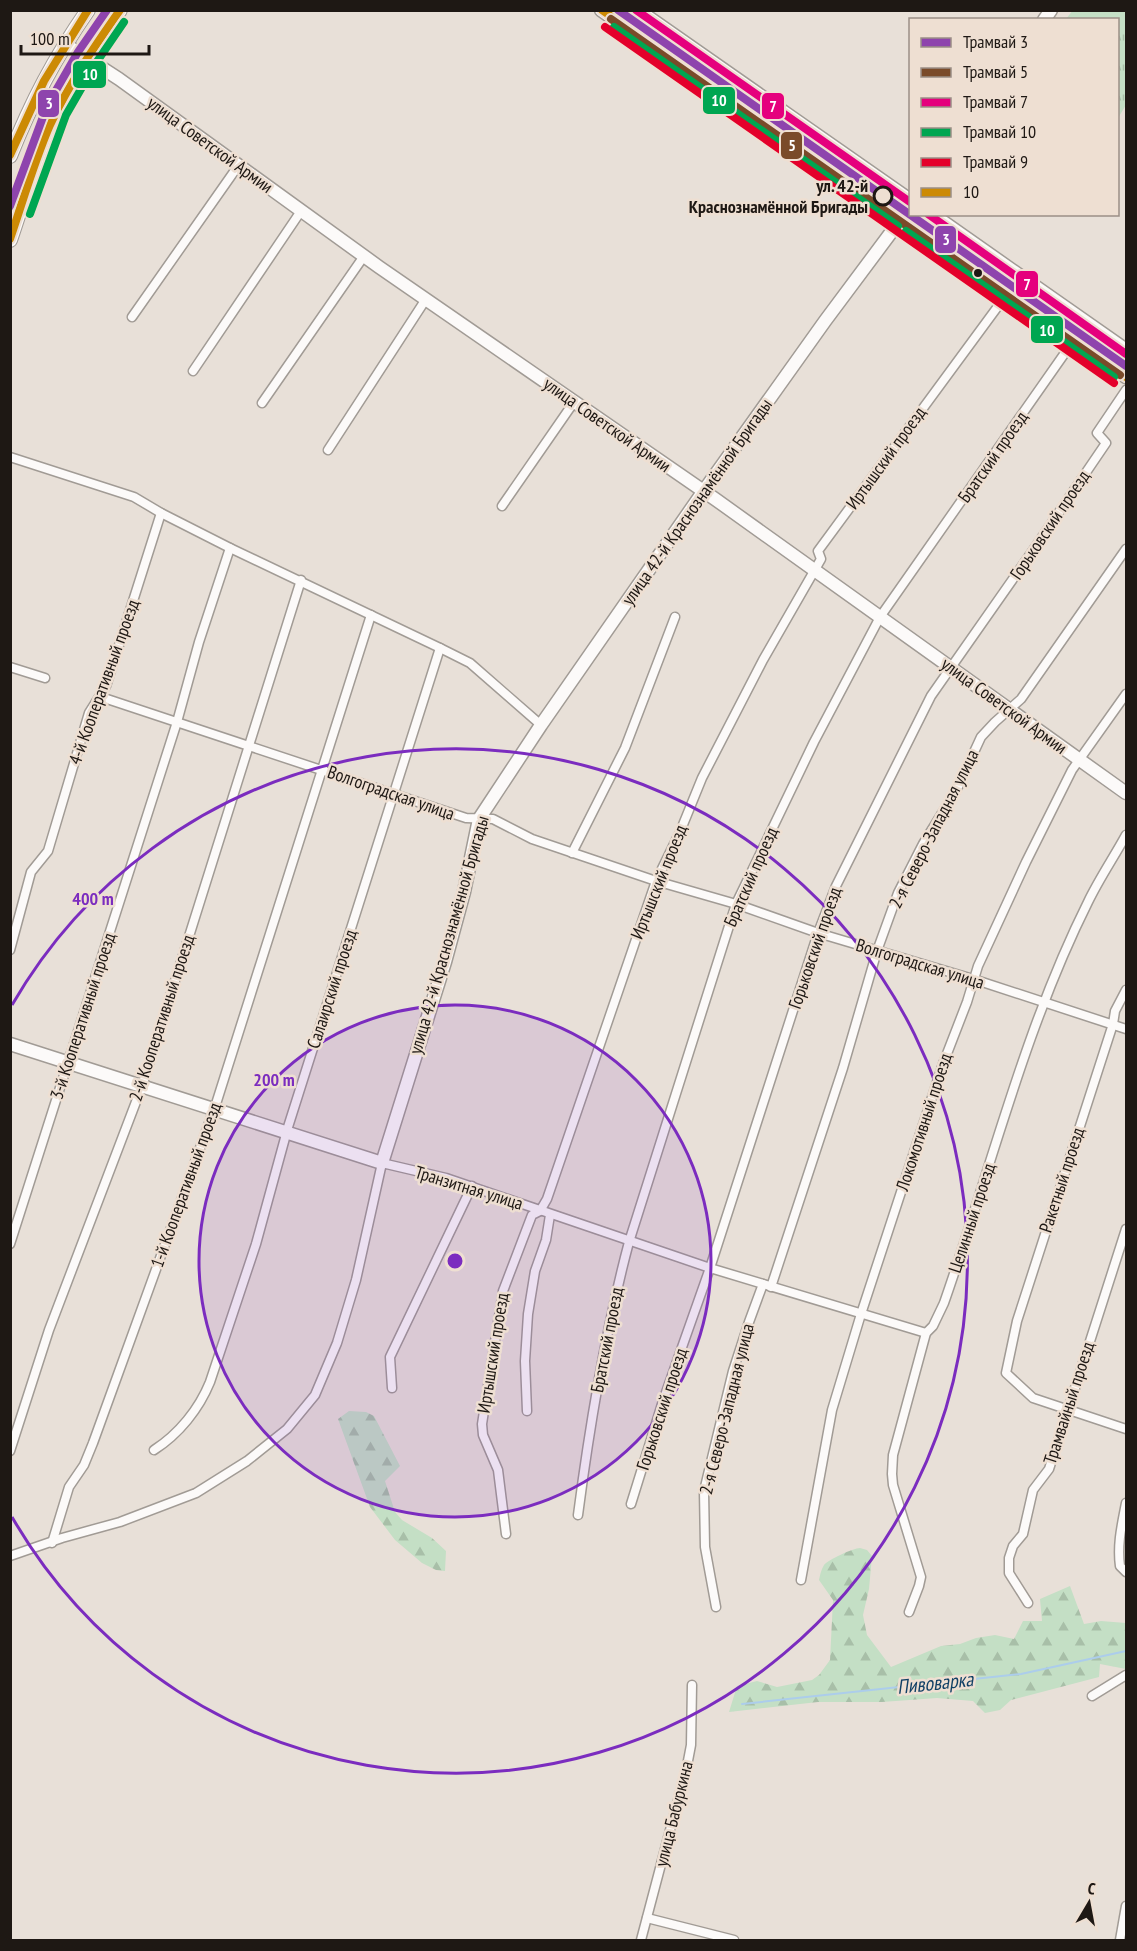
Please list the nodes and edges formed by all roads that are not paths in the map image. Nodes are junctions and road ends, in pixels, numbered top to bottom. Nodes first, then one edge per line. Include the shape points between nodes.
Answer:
1 (88, 10) edge
2 (120, 10) edge
3 (601, 10) edge
4 (638, 10) edge
5 (65, 44) junction
6 (87, 58) junction
7 (10, 156) edge
8 (238, 166) junction
9 (909, 199) edge
10 (909, 208) edge
11 (301, 211) junction
12 (935, 216) edge
13 (901, 220) junction
14 (10, 240) edge
15 (364, 256) junction
16 (1007, 294) junction
17 (426, 299) junction
18 (132, 317) dead end
19 (1074, 340) junction
20 (1126, 350) edge
21 (193, 372) dead end
22 (1126, 377) edge
23 (1126, 390) edge
24 (574, 402) junction
25 (262, 403) dead end
26 (328, 450) dead end
27 (10, 457) edge
28 (703, 492) junction
29 (502, 506) dead end
30 (161, 513) junction
31 (230, 548) junction
32 (1126, 549) edge
33 (813, 571) junction
34 (301, 580) junction
35 (371, 615) junction
36 (675, 617) dead end
37 (880, 617) junction
38 (440, 648) junction
39 (10, 666) edge
40 (949, 667) junction
41 (45, 678) dead end
42 (1126, 694) edge
43 (101, 696) junction
44 (1011, 709) junction
45 (177, 722) junction
46 (541, 725) junction
47 (249, 747) junction
48 (1079, 760) junction
49 (323, 770) junction
50 (1126, 793) edge
51 (394, 794) junction
52 (479, 819) junction
53 (1126, 835) edge
54 (572, 853) junction
55 (656, 881) junction
56 (736, 904) junction
57 (818, 933) junction
58 (10, 950) edge
59 (877, 951) junction
60 (973, 979) junction
61 (1126, 990) edge
62 (1044, 1002) junction
63 (1113, 1024) junction
64 (1126, 1029) edge
65 (10, 1044) edge
66 (69, 1063) junction
67 (142, 1086) junction
68 (213, 1109) junction
69 (288, 1133) junction
70 (382, 1163) junction
71 (472, 1186) junction
72 (540, 1211) junction
73 (550, 1215) junction
74 (1126, 1230) edge
75 (629, 1242) junction
76 (10, 1244) edge
77 (710, 1268) junction
78 (767, 1286) junction
79 (861, 1314) junction
80 (927, 1333) junction
81 (392, 1388) dead end
82 (1070, 1410) junction
83 (527, 1411) dead end
84 (1126, 1429) edge
85 (154, 1450) dead end
86 (10, 1451) edge
87 (1126, 1503) edge
88 (631, 1504) dead end
89 (578, 1515) dead end
90 (506, 1534) dead end
91 (52, 1542) junction
92 (10, 1556) edge
93 (1126, 1572) edge
94 (801, 1580) dead end
95 (1028, 1603) dead end
96 (716, 1607) dead end
97 (909, 1612) dead end
98 (1126, 1675) edge
99 (692, 1685) dead end
100 (1092, 1696) dead end
101 (1126, 1906) edge
102 (647, 1918) junction
103 (641, 1941) edge
104 (734, 1941) edge
105 (1120, 1941) edge

1 - 5 main road
2 - 6 main road
3 - 13 street
4 - 9 street
5 - 6 street, улица Советской Армии
5 - 7 main road via 33,100
6 - 8 street, улица Советской Армии
6 - 14 main road via 46,134
8 - 11 street, улица Советской Армии
8 - 18 street
10 - 13 street, улица 42-й Краснознамённой Бригады
11 - 15 street, улица Советской Армии
11 - 21 street
12 - 20 street
13 - 16 street
13 - 28 street, улица 42-й Краснознамённой Бригады
15 - 17 street, улица Советской Армии
15 - 25 street
16 - 19 street
16 - 33 street, Иртышский проезд via 818,551 821,559
17 - 24 street, улица Советской Армии
17 - 26 street
19 - 22 street
19 - 37 street, Братский проезд
23 - 40 street, Горьковский проезд via 1097,433 1106,443
24 - 28 street, улица Советской Армии
24 - 29 street
27 - 30 street via 134,497
28 - 33 street, улица Советской Армии
28 - 46 street, улица 42-й Краснознамённой Бригады
30 - 31 street
30 - 43 street, 4-й Кооперативный проезд
31 - 34 street
31 - 45 street, 3-й Кооперативный проезд
32 - 44 street, 2-я Северо-Западная улица
33 - 37 street, улица Советской Армии
33 - 55 street, Иртышский проезд via 702,778
34 - 35 street
34 - 47 street, 2-й Кооперативный проезд
35 - 38 street
35 - 49 street, 1-й Кооперативный проезд
36 - 54 street via 625,748
37 - 40 street, улица Советской Армии
37 - 56 street, Братский проезд
38 - 46 street via 470,663
38 - 51 street, Салаирский проезд
39 - 41 street
40 - 44 street, улица Советской Армии
40 - 57 street, Горьковский проезд via 836,886
42 - 48 street, Локомотивный проезд
43 - 45 street, Волгоградская улица
43 - 58 street, 4-й Кооперативный проезд via 89,713 48,851 31,872
44 - 48 street, улица Советской Армии
44 - 59 street, 2-я Северо-Западная улица via 981,737 957,789 898,893
45 - 47 street, Волгоградская улица
45 - 66 street, 3-й Кооперативный проезд
46 - 52 street, улица 42-й Краснознамённой Бригады
47 - 49 street, Волгоградская улица
47 - 67 street, 2-й Кооперативный проезд
48 - 50 street, улица Советской Армии
48 - 60 street, Локомотивный проезд via 1026,862
49 - 51 street, Волгоградская улица
49 - 68 street, 1-й Кооперативный проезд
51 - 52 street, Волгоградская улица
51 - 69 street, Салаирский проезд
52 - 54 street, Волгоградская улица via 493,819
52 - 70 street, улица 42-й Краснознамённой Бригады via 445,962
53 - 62 street, Целинный проезд via 1088,901
54 - 55 street, Волгоградская улица
55 - 56 street, Волгоградская улица
55 - 72 street, Иртышский проезд
56 - 57 street, Волгоградская улица
56 - 75 street, Братский проезд
57 - 59 street, Волгоградская улица
57 - 77 street, Горьковский проезд
59 - 60 street, Волгоградская улица
59 - 78 street, 2-я Северо-Западная улица via 843,1068
60 - 62 street, Волгоградская улица
60 - 79 street, Локомотивный проезд
61 - 63 street, Ракетный проезд
62 - 63 street, Волгоградская улица
62 - 80 street, Целинный проезд via 944,1304
63 - 64 street, Волгоградская улица
63 - 82 street, Ракетный проезд via 1017,1321 1006,1373 1033,1398
65 - 66 street, Транзитная улица
66 - 67 street, Транзитная улица
66 - 76 street, 3-й Кооперативный проезд
67 - 68 street, Транзитная улица
67 - 86 street, 2-й Кооперативный проезд via 49,1330
68 - 69 street, Транзитная улица
68 - 91 street, 1-й Кооперативный проезд via 93,1443 69,1487
69 - 70 street, Транзитная улица
69 - 85 street, Салаирский проезд via 202,1402 168,1441
70 - 71 street, Транзитная улица
70 - 91 street, улица 42-й Краснознамённой Бригады via 356,1280 337,1343 315,1395 294,1422 247,1461 196,1493
71 - 72 street, Транзитная улица
71 - 81 street via 390,1357
72 - 73 street, Транзитная улица
72 - 90 street, Иртышский проезд via 532,1215 503,1291 482,1424 498,1470
73 - 75 street, Транзитная улица
73 - 83 street, Иртышский проезд via 528,1314
74 - 82 street, Трамвайный проезд
75 - 77 street, Транзитная улица
75 - 89 street, Братский проезд via 599,1372
77 - 78 street, Транзитная улица
77 - 88 street, Горьковский проезд
78 - 79 street, Транзитная улица
78 - 96 street, 2-я Северо-Западная улица via 749,1322 733,1371 704,1491 705,1547
79 - 80 street, Транзитная улица
79 - 94 street, Локомотивный проезд via 832,1410
80 - 97 street, Целинный проезд via 893,1455 893,1485 921,1577
82 - 84 street
82 - 95 street, Трамвайный проезд via 1049,1469 1034,1490 1023,1534 1009,1558 1009,1573
87 - 93 street via 1119,1556 1120,1566
91 - 92 street, улица 42-й Краснознамённой Бригады
98 - 100 street
99 - 102 street, улица Бабуркина via 687,1766
101 - 105 street
102 - 103 street, улица Бабуркина
102 - 104 street

